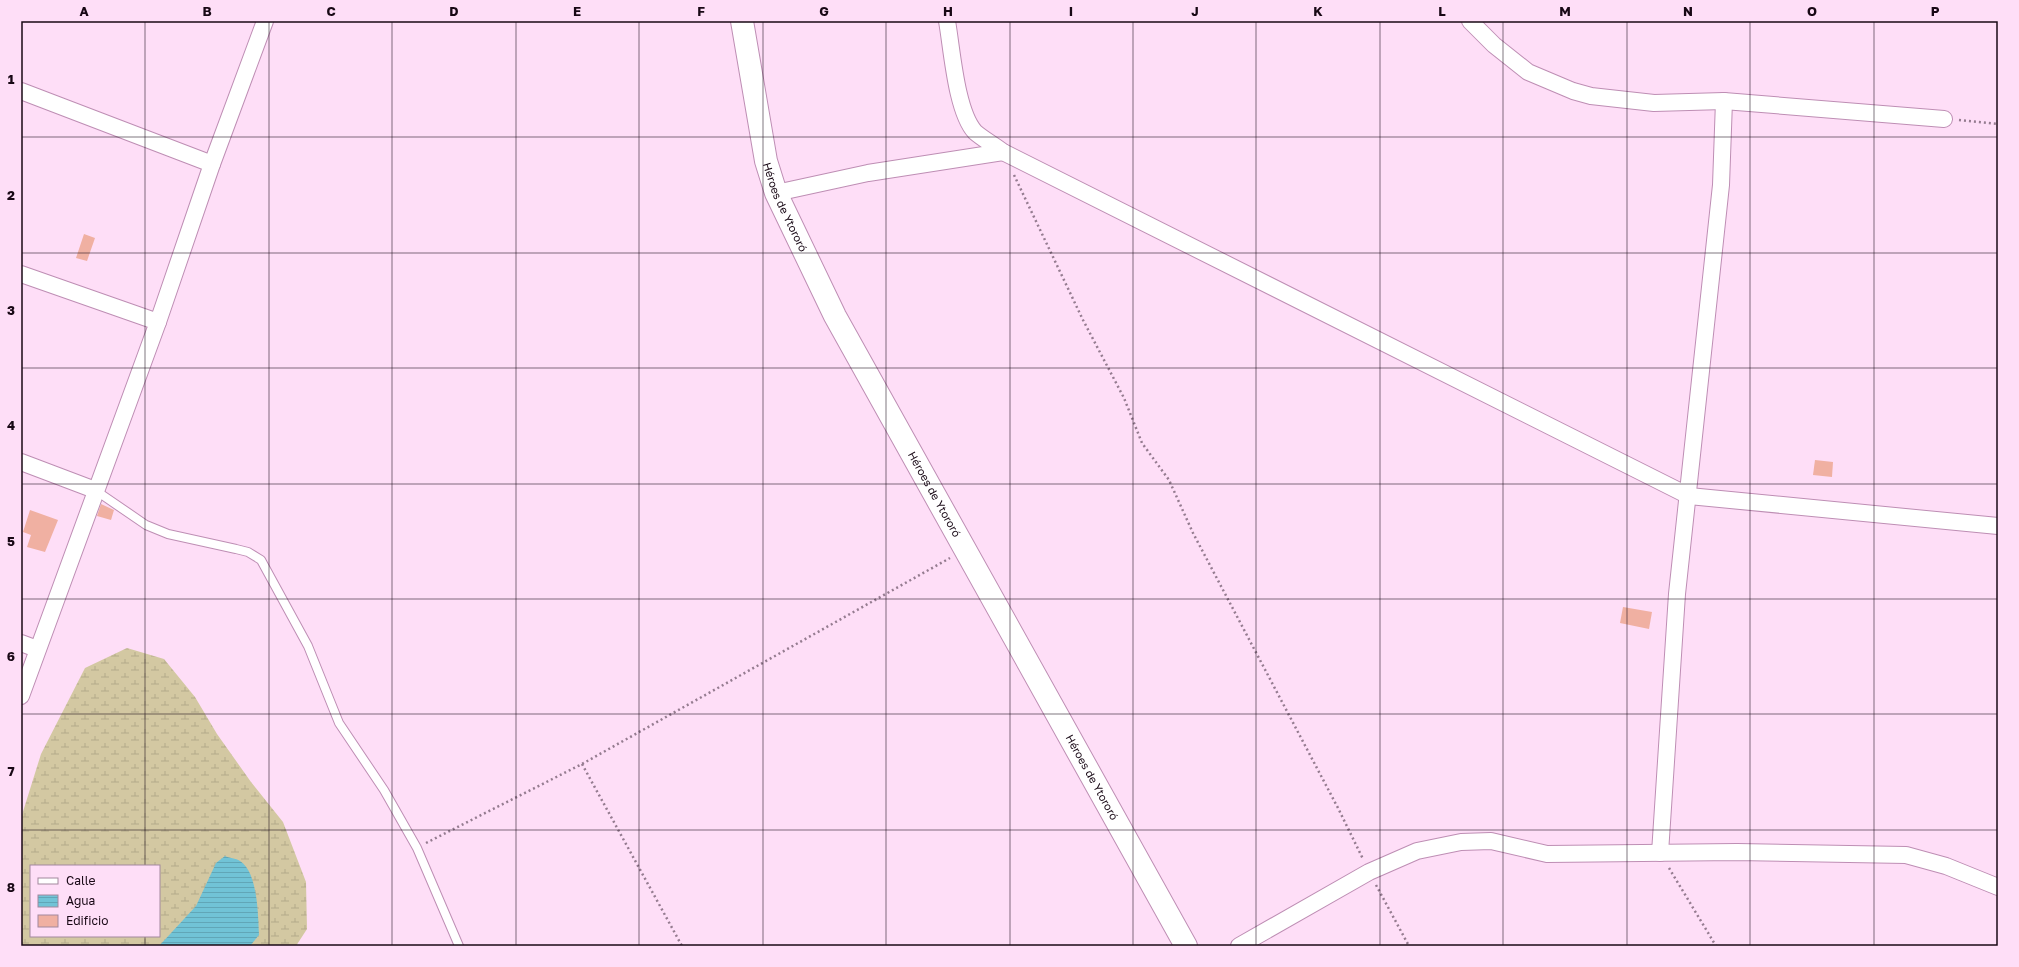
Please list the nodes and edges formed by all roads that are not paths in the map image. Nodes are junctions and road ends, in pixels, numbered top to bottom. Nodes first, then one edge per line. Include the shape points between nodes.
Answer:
1 (265, 21) edge
2 (742, 21) edge
3 (947, 21) edge
4 (1470, 21) edge
5 (21, 92) edge
6 (1724, 102) junction
7 (1944, 119) road end
8 (1003, 152) junction
9 (212, 164) junction
10 (776, 193) junction
11 (21, 274) edge
12 (158, 322) junction
13 (21, 462) edge
14 (95, 490) junction
15 (1689, 496) junction
16 (1998, 526) edge
17 (21, 643) edge
18 (37, 649) junction
19 (21, 696) edge
20 (1660, 853) junction
21 (1998, 887) edge
22 (459, 946) edge
23 (1186, 946) edge
24 (1239, 946) edge

1 - 9 street
2 - 10 main road, Héroes de Ytororó via 766,161
3 - 8 street via 959,94 966,117 975,131
4 - 6 street via 1528,72 1573,91 1591,96 1654,103
5 - 9 street
6 - 7 street
6 - 15 street via 1721,185
8 - 10 street via 868,173
8 - 15 street
9 - 12 street
10 - 23 main road, Héroes de Ytororó via 835,316
11 - 12 street
12 - 14 street
13 - 14 street
14 - 18 street
14 - 22 lane via 146,525 168,534 248,552 261,560 308,646 339,723 384,790 417,848
15 - 16 street
15 - 20 street via 1677,594
17 - 18 street
18 - 19 street
20 - 21 street via 1906,855 1946,866
20 - 24 street via 1547,854 1491,841 1461,842 1417,851 1369,872

